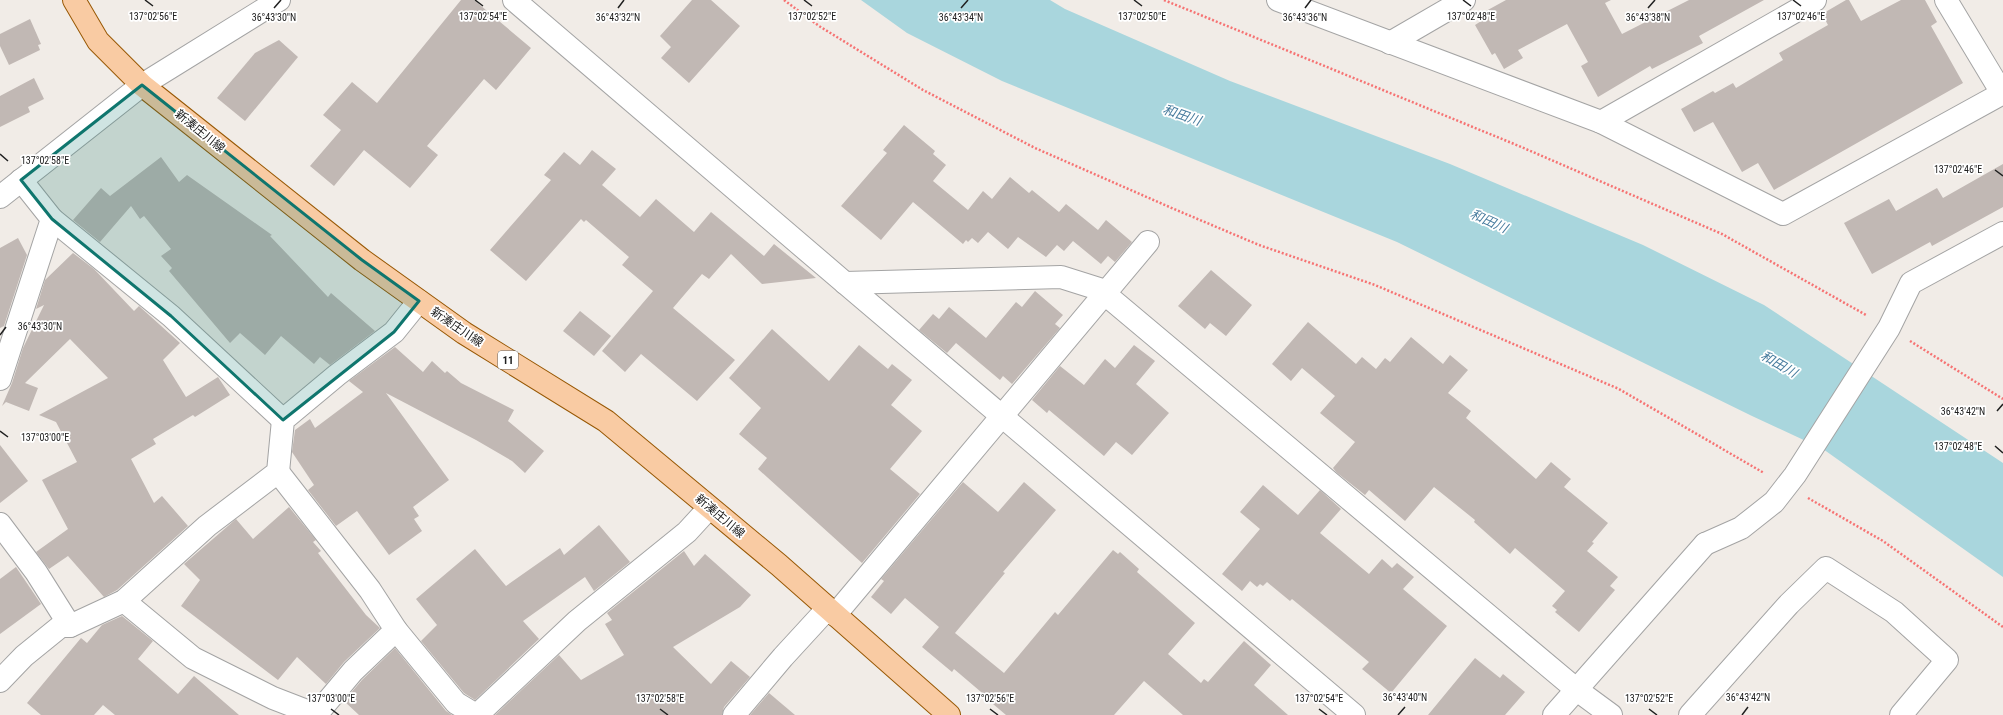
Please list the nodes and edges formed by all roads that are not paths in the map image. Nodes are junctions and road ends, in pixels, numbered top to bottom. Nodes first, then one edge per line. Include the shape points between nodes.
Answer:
1 (74, 0) edge
2 (279, 0) edge
3 (514, 0) edge
4 (1278, 0) edge
5 (1464, 0) edge
6 (1815, 0) edge
7 (1946, 0) edge
8 (1390, 43) junction
9 (142, 85) junction
10 (2003, 93) edge
11 (1601, 122) junction
12 (21, 180) junction
13 (0, 197) edge
14 (52, 219) junction
15 (2003, 232) edge
16 (1148, 242) dead end
17 (845, 283) junction
18 (1104, 294) junction
19 (419, 300) junction
20 (0, 379) edge
21 (1002, 416) junction
22 (282, 420) junction
23 (278, 472) junction
24 (709, 508) junction
25 (0, 524) edge
26 (124, 601) junction
27 (831, 611) junction
28 (70, 626) junction
29 (396, 630) junction
30 (0, 681) edge
31 (1577, 690) junction
32 (316, 715) edge
33 (476, 715) edge
34 (734, 715) edge
35 (949, 715) edge
36 (1354, 715) edge
37 (1554, 715) edge
38 (1611, 715) edge
39 (1690, 715) edge
40 (1902, 715) edge

1 - 9 main road, 新湊庄川線 / 11 via 98,41
2 - 9 street
3 - 17 street
4 - 8 street
5 - 8 street
6 - 11 street
7 - 10 street
8 - 11 street
9 - 12 street
9 - 19 main road, 新湊庄川線 / 11 via 362,260
10 - 11 street via 1783,214
12 - 13 street
12 - 14 street
14 - 20 street
14 - 22 street via 171,316
15 - 31 street via 1911,282 1889,328 1791,481 1774,502 1740,528 1705,544
16 - 18 street
17 - 18 street via 1061,277 1099,289
17 - 21 street
18 - 21 street
18 - 31 street
19 - 22 street via 394,332
19 - 24 main road, 新湊庄川線 / 11 via 464,333 606,421
21 - 27 street
21 - 36 street
22 - 23 street
23 - 26 street via 207,526
23 - 29 street via 370,590
24 - 27 main road, 新湊庄川線 / 11
24 - 33 street via 687,532 577,621
25 - 28 street via 36,572
26 - 28 street
26 - 32 street via 193,658 273,698
27 - 34 street via 783,657
27 - 35 main road, 新湊庄川線 / 11
28 - 30 street via 61,626 24,656
29 - 32 street via 353,671
29 - 33 street via 456,703
31 - 37 street
31 - 38 street
39 - 40 street via 1789,604 1826,568 1894,612 1948,660

